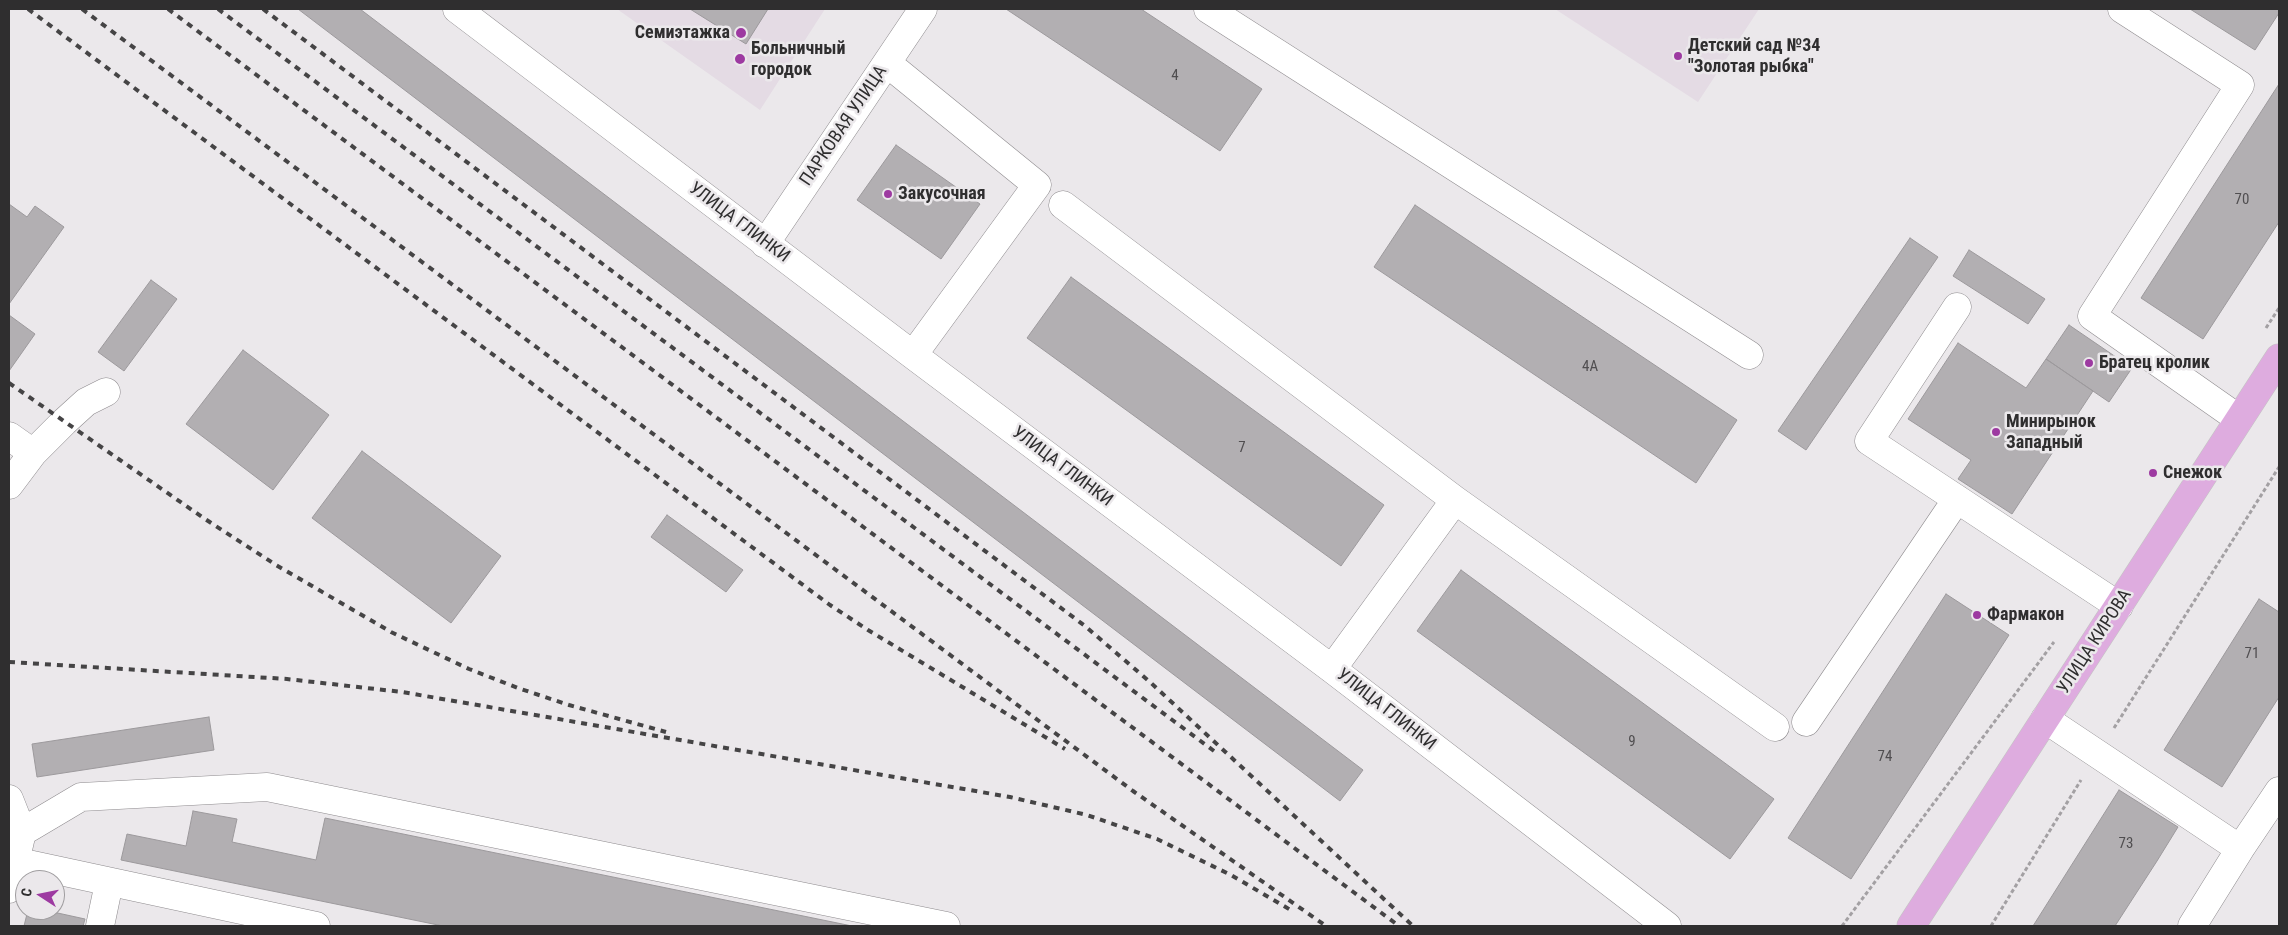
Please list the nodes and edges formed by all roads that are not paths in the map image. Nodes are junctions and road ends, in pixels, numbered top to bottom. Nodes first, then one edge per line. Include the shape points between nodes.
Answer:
1 (457, 9) edge
2 (923, 9) edge
3 (1208, 9) edge
4 (2122, 9) edge
5 (887, 63) junction
6 (1063, 204) dead end
7 (765, 244) junction
8 (1957, 307) dead end
9 (913, 355) junction
10 (1749, 355) dead end
11 (2279, 358) edge
12 (106, 392) dead end
13 (2239, 419) junction
14 (9, 436) edge
15 (33, 453) junction
16 (9, 485) edge
17 (1957, 499) junction
18 (1455, 500) junction
19 (2119, 606) junction
20 (1332, 669) junction
21 (2045, 719) junction
22 (1806, 722) dead end
23 (1775, 727) dead end
24 (2279, 790) edge
25 (9, 799) edge
26 (22, 832) junction
27 (2240, 849) junction
28 (12, 860) edge
29 (109, 883) junction
30 (9, 889) edge
31 (211, 916) edge
32 (273, 922) edge
33 (100, 926) edge
34 (316, 926) edge
35 (946, 926) edge
36 (1667, 926) edge
37 (1911, 926) edge
38 (2192, 926) edge

1 - 7 street, УЛИЦА ГЛИНКИ
2 - 5 street, ПАРКОВАЯ УЛИЦА
3 - 10 street
4 - 13 street via 2240,85 2092,316
5 - 7 street, ПАРКОВАЯ УЛИЦА
5 - 9 street via 1037,184
6 - 18 street
7 - 9 street, УЛИЦА ГЛИНКИ
8 - 17 street via 1869,441
9 - 20 street, УЛИЦА ГЛИНКИ
11 - 13 main road, УЛИЦА КИРОВА
12 - 15 street via 86,402
13 - 19 main road, УЛИЦА КИРОВА
14 - 15 street
15 - 16 street
17 - 19 street
17 - 22 street
18 - 20 street
18 - 23 street
19 - 21 main road, УЛИЦА КИРОВА
20 - 36 street, УЛИЦА ГЛИНКИ
21 - 27 street
21 - 37 main road, УЛИЦА КИРОВА
24 - 27 street
25 - 26 street
26 - 28 street
26 - 35 street via 81,797 267,787
27 - 38 street
28 - 29 street
28 - 30 street
29 - 31 street
29 - 33 street
31 - 32 street
32 - 34 street

